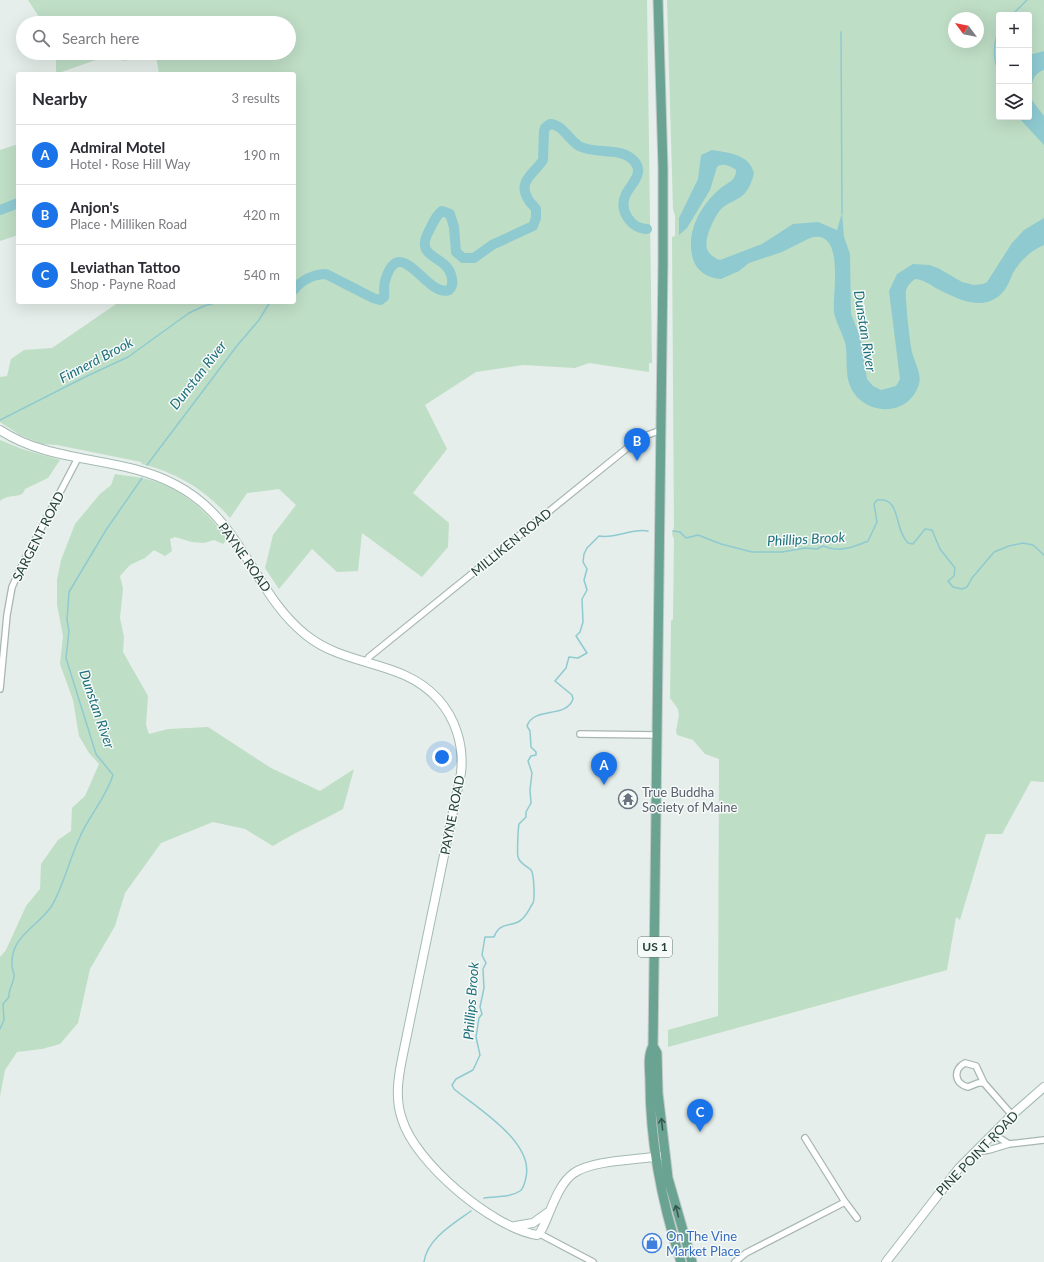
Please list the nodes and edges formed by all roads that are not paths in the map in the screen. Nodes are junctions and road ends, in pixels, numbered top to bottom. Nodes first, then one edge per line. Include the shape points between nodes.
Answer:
1 (658, 0) edge
2 (0, 430) edge
3 (661, 430) junction
4 (78, 458) junction
5 (366, 662) junction
6 (0, 689) edge
7 (580, 734) dead end
8 (658, 735) junction
9 (653, 1046) junction
10 (984, 1083) junction
11 (1044, 1087) edge
12 (1012, 1115) junction
13 (993, 1134) junction
14 (805, 1138) dead end
15 (1044, 1140) edge
16 (1009, 1144) junction
17 (975, 1152) junction
18 (665, 1155) junction
19 (655, 1157) junction
20 (845, 1202) junction
21 (550, 1209) junction
22 (858, 1218) dead end
23 (512, 1226) junction
24 (540, 1234) junction
25 (593, 1262) edge
26 (681, 1262) edge
27 (692, 1262) edge
28 (735, 1262) edge
29 (886, 1262) edge

1 - 3 main road, US 1 via 663,168
2 - 4 main road, PAYNE ROAD via 38,449
3 - 5 street, MILLIKEN ROAD via 645,436 626,450 419,615
3 - 8 main road, US 1
4 - 5 main road, PAYNE ROAD via 148,473 186,490 226,526 275,600 298,628 328,649
4 - 6 street, SARGENT ROAD via 12,587 7,607
5 - 23 main road, PAYNE ROAD via 405,674 430,690 451,718 459,736 461,750 459,786 399,1073 400,1113 411,1138 441,1175 476,1205
7 - 8 street
8 - 9 main road, US 1
18 -> 9 main road, US 1 via 656,1053
9 - 19 main road, US 1 via 649,1053
10 - 10 street via 968,1087 963,1085 957,1079 958,1068 965,1063 974,1064
10 - 12 street
11 - 12 main road, PINE POINT ROAD
12 - 13 main road, PINE POINT ROAD
13 - 16 street
13 - 17 main road, PINE POINT ROAD
14 - 20 street
15 - 16 street
16 - 17 street
17 - 29 main road, PINE POINT ROAD via 945,1185
18 - 19 main road
27 -> 18 main road, US 1 via 668,1178
19 - 21 main road via 579,1170 562,1185
19 - 26 main road, US 1 via 667,1214
20 - 22 street
20 - 28 street via 746,1253
21 - 23 main road via 533,1223
21 - 24 main road
23 - 24 main road, PAYNE ROAD
24 - 25 street

